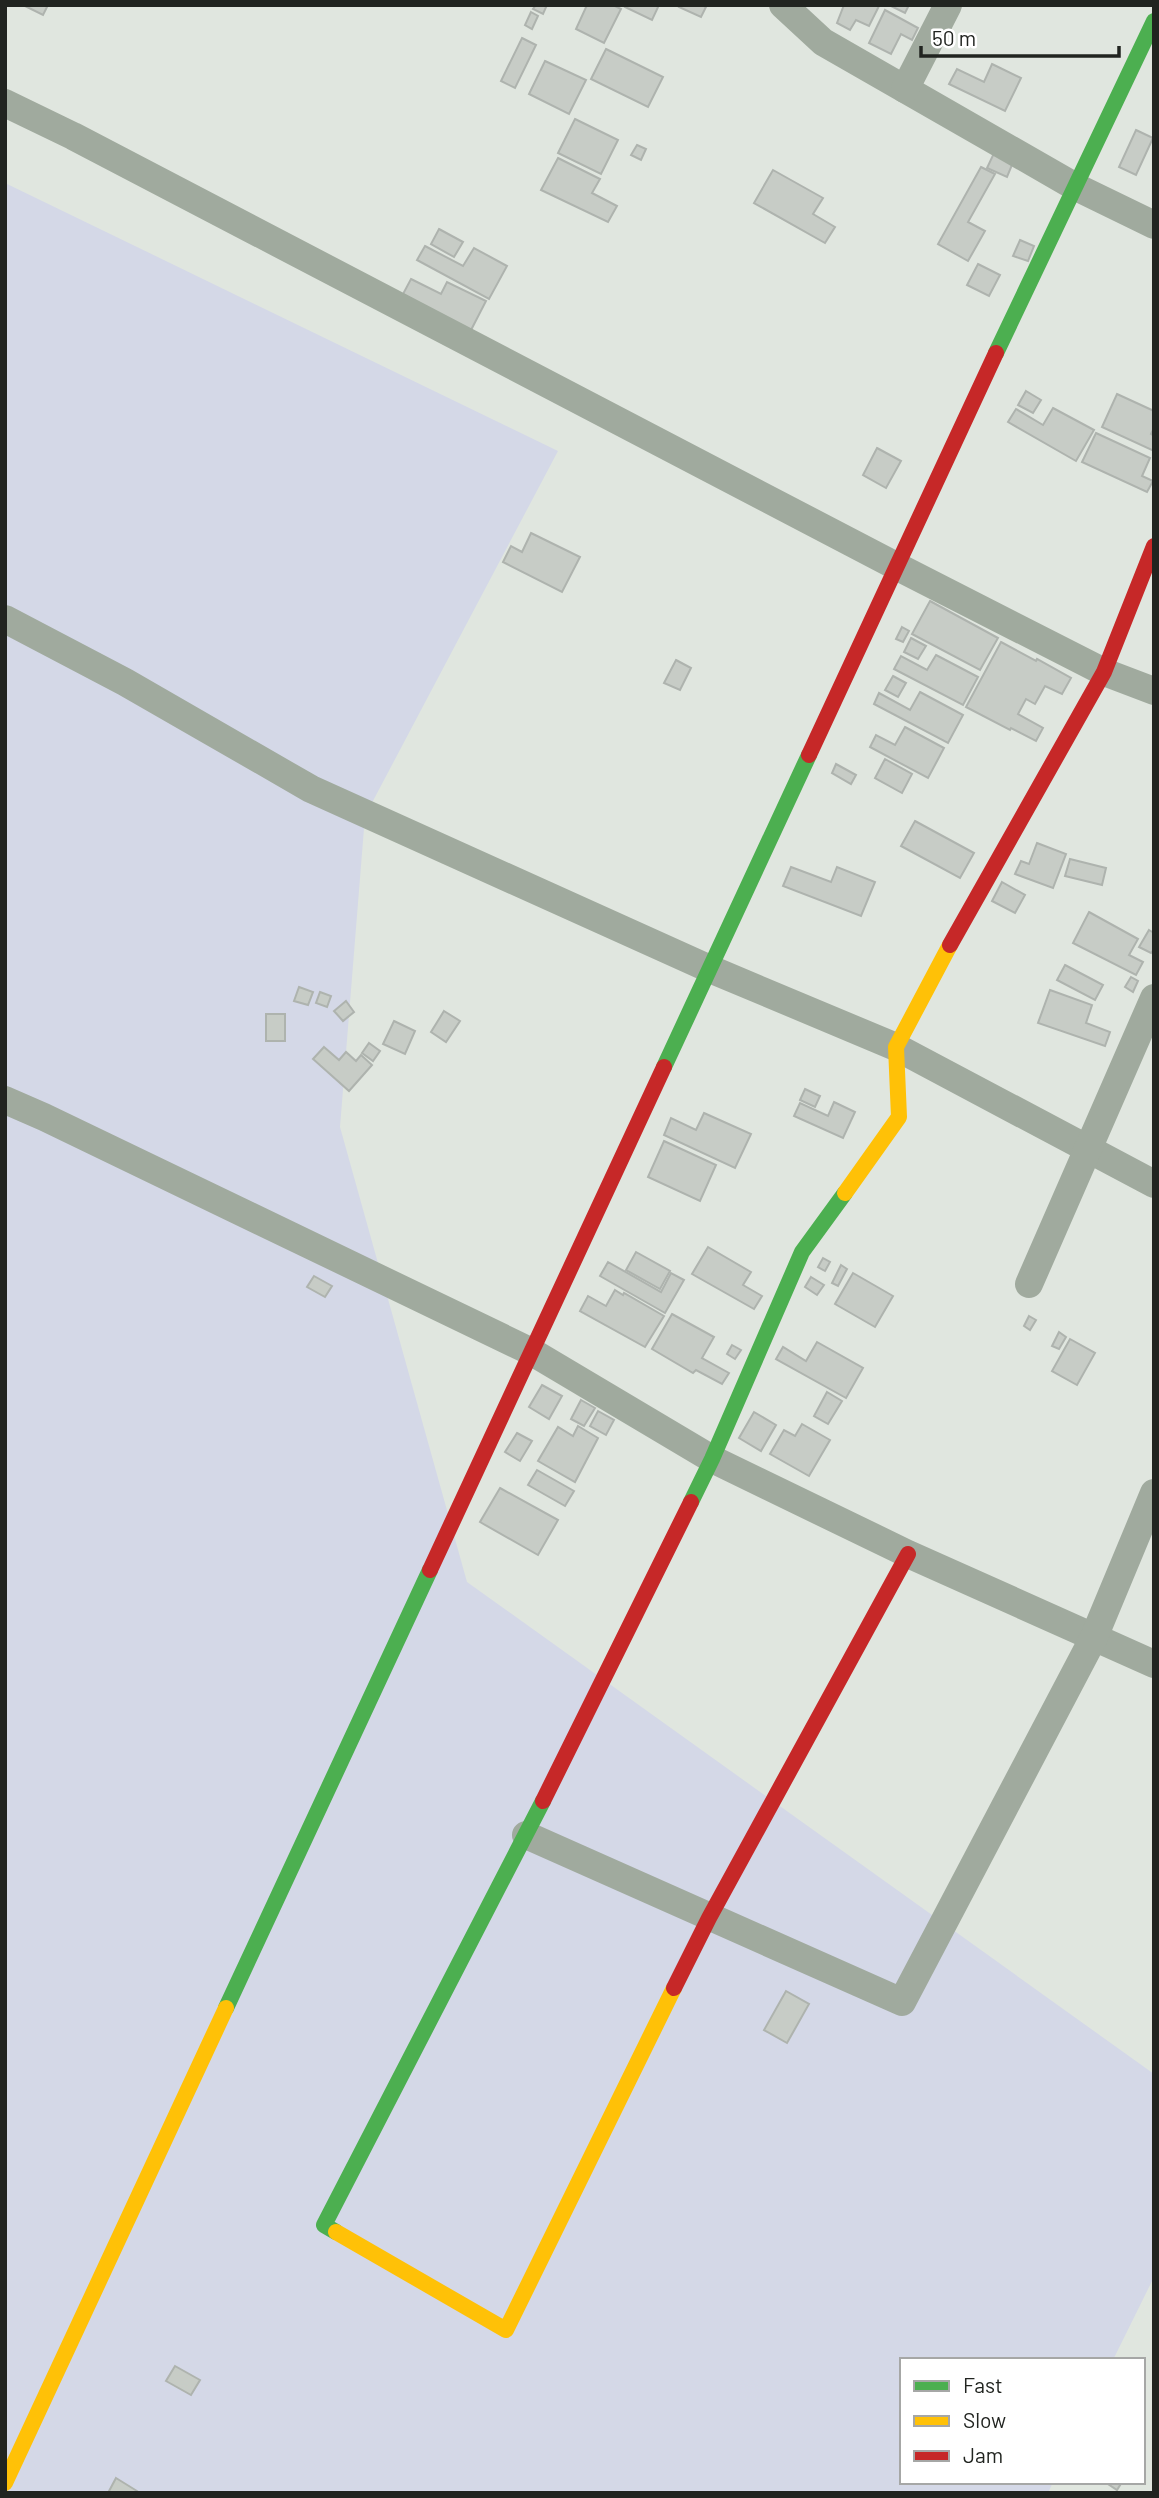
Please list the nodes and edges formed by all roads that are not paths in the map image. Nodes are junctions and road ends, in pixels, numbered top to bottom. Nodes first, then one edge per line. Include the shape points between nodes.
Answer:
1 (783, 5) edge
2 (948, 5) edge
3 (1154, 20) edge
4 (905, 89) junction
5 (5, 103) edge
6 (1074, 187) junction
7 (1154, 225) edge
8 (1154, 545) edge
9 (898, 567) junction
10 (5, 619) edge
11 (1104, 672) junction
12 (1154, 691) edge
13 (710, 969) junction
14 (1154, 998) edge
15 (896, 1048) junction
16 (5, 1100) edge
17 (1087, 1151) junction
18 (1154, 1184) edge
19 (1029, 1284) dead end
20 (532, 1352) junction
21 (712, 1459) junction
22 (1154, 1493) edge
23 (908, 1554) junction
24 (1094, 1637) junction
25 (1154, 1664) edge
26 (526, 1835) junction
27 (709, 1918) junction
28 (5, 2483) edge

1 - 4 street via 823,42
2 - 4 street
3 - 6 street
4 - 6 street
5 - 9 street
6 - 7 street
6 - 9 street
8 - 11 street
9 - 11 street
9 - 13 street
10 - 13 street via 311,789
11 - 12 street
11 - 15 street
13 - 15 street
13 - 20 street
14 - 17 street
15 - 17 street
15 - 21 street via 899,1116 802,1252
16 - 20 street
17 - 18 street
17 - 19 street
20 - 21 street
20 - 28 street
21 - 23 street
21 - 26 street
22 - 24 street
23 - 24 street
23 - 27 street
24 - 25 street
24 - 27 street via 902,2003
26 - 27 street
26 - 27 street via 324,2225 506,2330

